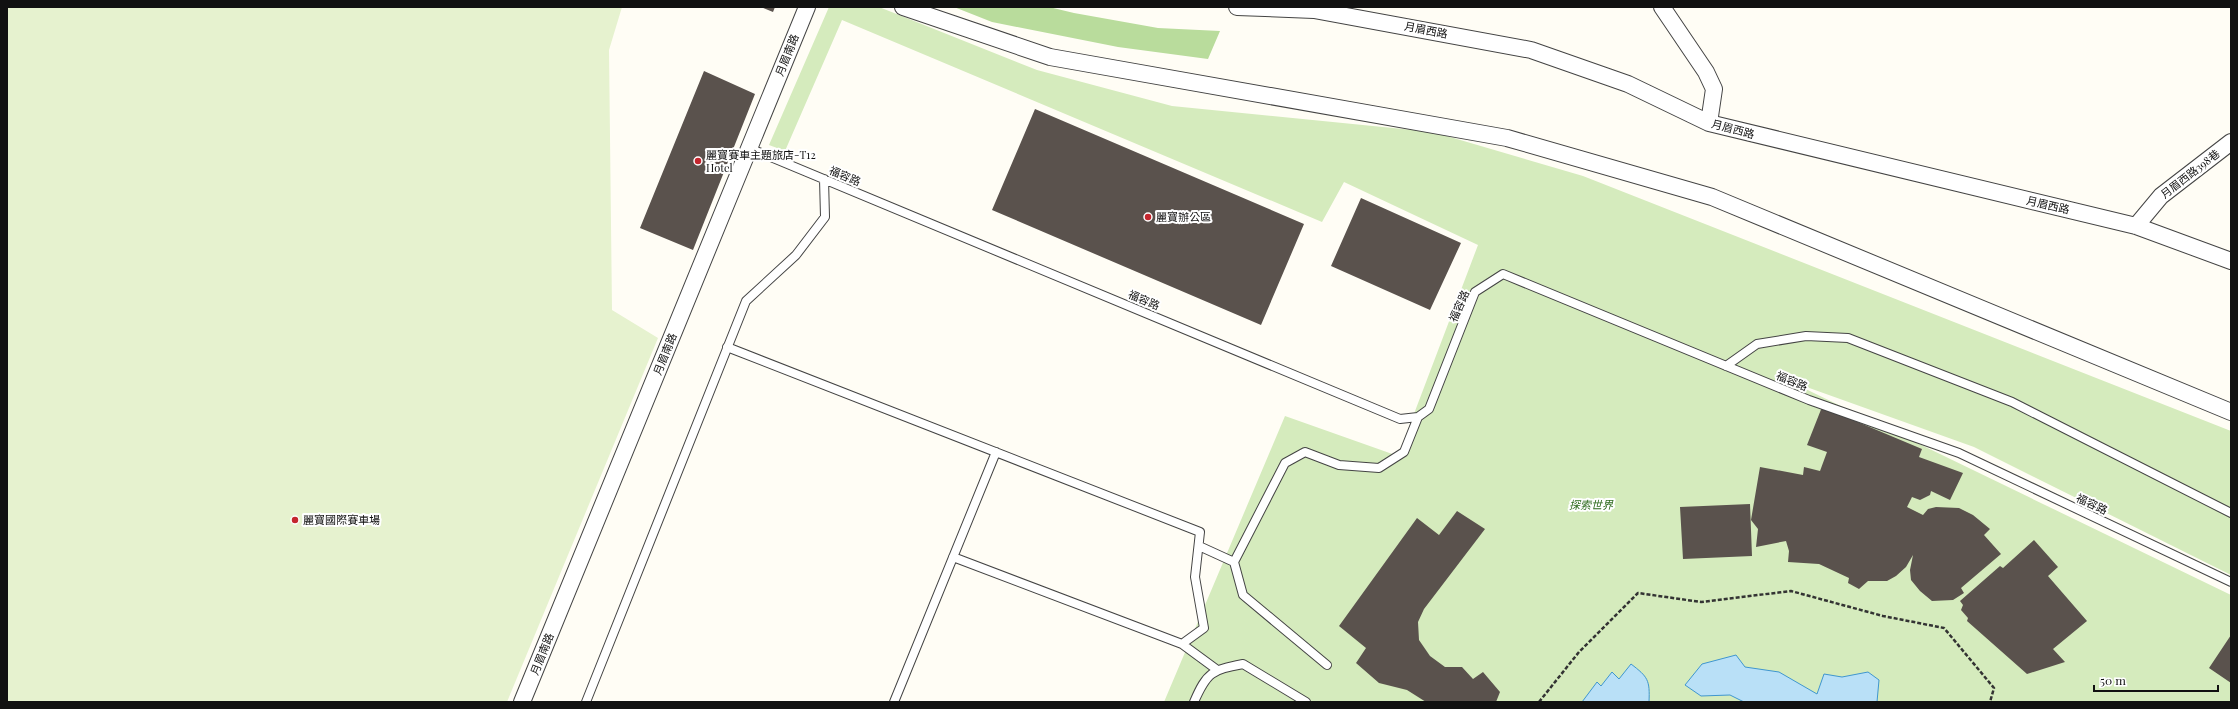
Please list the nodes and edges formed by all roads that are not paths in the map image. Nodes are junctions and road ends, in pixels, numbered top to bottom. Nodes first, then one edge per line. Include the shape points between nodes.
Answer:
1 (807, 7) edge
2 (903, 7) edge
3 (1237, 7) edge
4 (1662, 7) edge
5 (1709, 123) junction
6 (2231, 142) edge
7 (749, 148) junction
8 (824, 179) junction
9 (2136, 226) junction
10 (2231, 261) edge
11 (727, 347) junction
12 (1726, 366) junction
13 (2231, 412) edge
14 (1418, 417) junction
15 (996, 452) junction
16 (2231, 513) edge
17 (1199, 546) junction
18 (953, 556) junction
19 (1234, 562) junction
20 (2231, 582) edge
21 (1182, 644) junction
22 (1327, 664) dead end
23 (1216, 670) junction
24 (522, 702) edge
25 (586, 702) edge
26 (894, 702) edge
27 (1194, 702) edge
28 (1306, 702) edge

1 - 7 street, 月眉南路
2 - 13 street via 1050,57 1507,138 1712,197
3 - 5 street, 月眉西路 via 1314,10 1531,50 1628,84
4 - 5 street via 1706,72 1714,89
5 - 9 street, 月眉西路
6 - 9 street, 月眉西路398巷 via 2161,196
7 - 8 lane, 福容路
7 - 24 street, 月眉南路
8 - 11 lane via 825,217 796,254 746,301
8 - 14 lane, 福容路 via 1400,419
9 - 10 street, 月眉西路
11 - 15 lane
11 - 25 lane
12 - 14 lane, 福容路 via 1503,274 1475,292 1429,409
12 - 16 lane via 1757,344 1806,336 1848,338 2012,402
12 - 20 lane, 福容路 via 1808,400 1959,453
14 - 19 lane via 1404,452 1379,468 1339,465 1305,452 1285,463
15 - 17 lane via 1200,532
15 - 18 lane
17 - 19 lane
17 - 21 lane via 1195,577 1204,628
18 - 21 lane
18 - 26 lane
19 - 22 lane via 1243,595
21 - 23 lane
23 - 27 lane via 1201,685
23 - 28 lane via 1243,664

